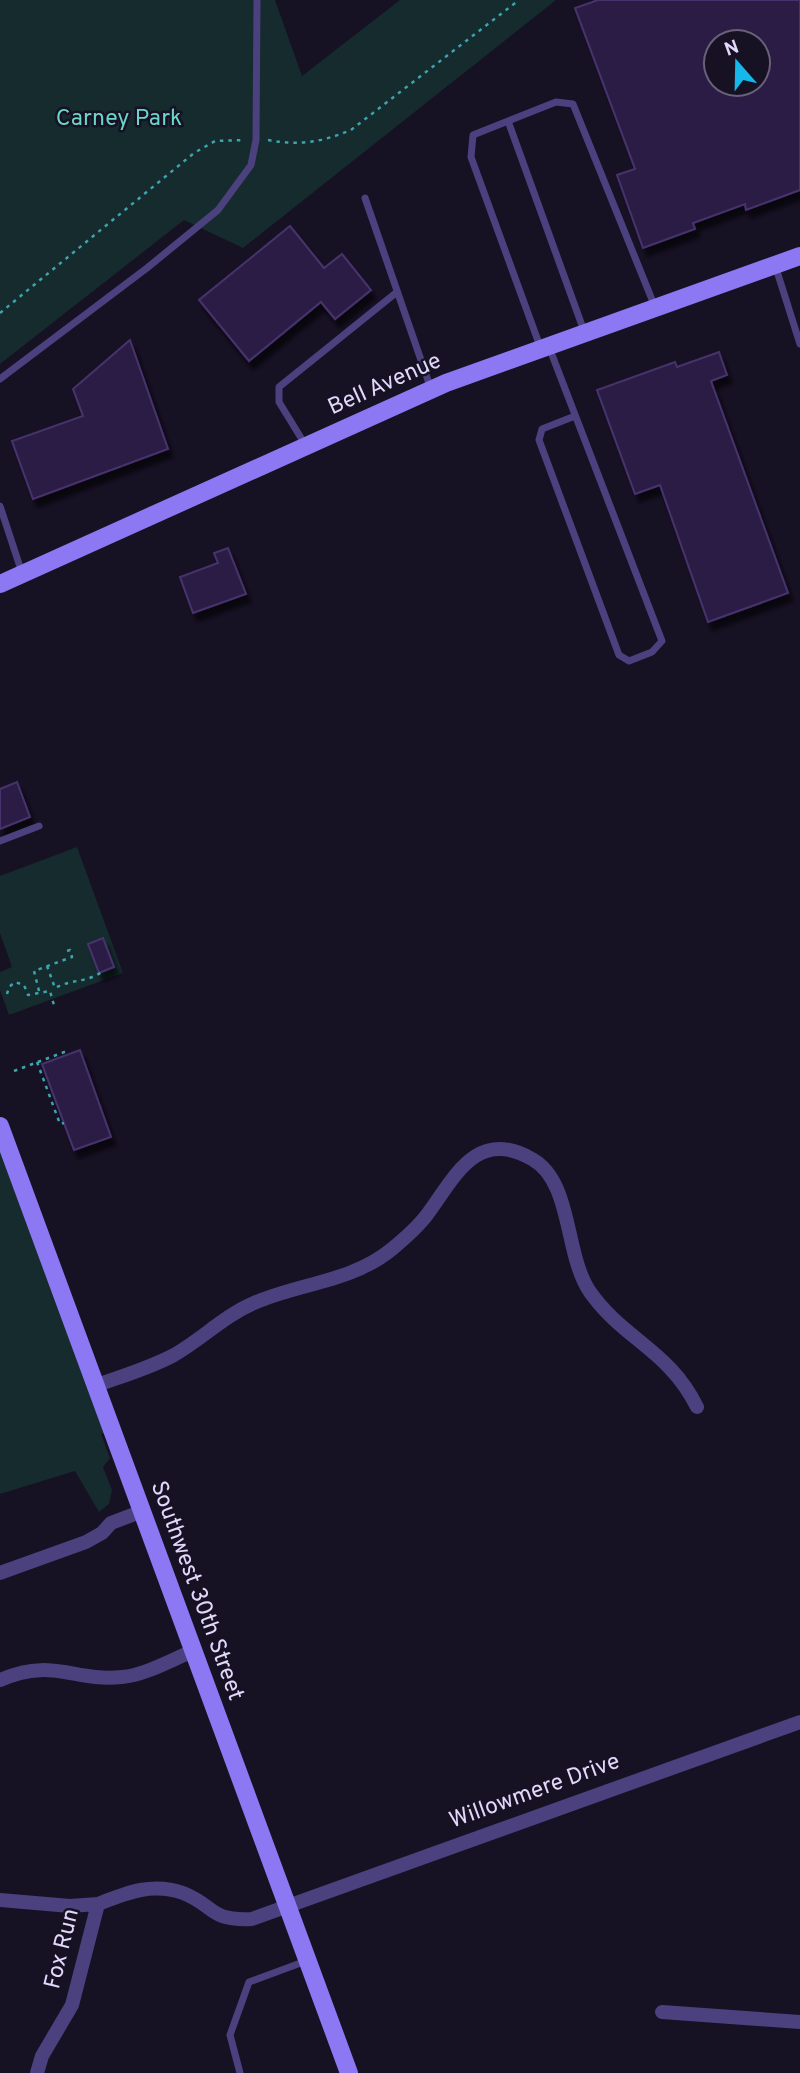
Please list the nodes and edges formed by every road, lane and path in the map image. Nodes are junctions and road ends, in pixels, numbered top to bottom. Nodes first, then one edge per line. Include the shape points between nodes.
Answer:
1 (257, 0) edge
2 (519, 0) edge
3 (508, 121) junction
4 (256, 140) junction
5 (365, 198) dead end
6 (800, 256) edge
7 (775, 265) junction
8 (397, 292) junction
9 (655, 307) junction
10 (0, 313) edge
11 (584, 333) junction
12 (800, 344) edge
13 (545, 347) junction
14 (0, 379) edge
15 (432, 390) junction
16 (575, 416) junction
17 (306, 446) junction
18 (0, 506) edge
19 (22, 574) junction
20 (0, 584) edge
21 (39, 826) dead end
22 (0, 842) edge
23 (75, 948) dead end
24 (70, 950) junction
25 (64, 952) dead end
26 (47, 966) junction
27 (103, 971) dead end
28 (55, 988) junction
29 (39, 991) junction
30 (50, 991) junction
31 (7, 993) dead end
32 (55, 1009) dead end
33 (67, 1051) dead end
34 (37, 1062) junction
35 (15, 1071) dead end
36 (64, 1123) dead end
37 (0, 1126) edge
38 (95, 1386) junction
39 (697, 1408) dead end
40 (140, 1512) junction
41 (0, 1573) edge
42 (193, 1651) junction
43 (0, 1680) edge
44 (799, 1721) edge
45 (0, 1900) edge
46 (98, 1904) junction
47 (287, 1907) junction
48 (307, 1960) junction
49 (662, 2012) dead end
50 (800, 2022) edge
51 (37, 2073) edge
52 (240, 2073) edge
53 (349, 2073) edge

1 - 4 lane
2 - 4 path via 351,130 323,141 292,145
3 - 9 lane via 556,102 573,104
3 - 11 lane
3 - 13 lane via 473,135 471,157
4 - 10 path via 215,141 194,153
4 - 14 lane via 251,165 218,210
5 - 8 lane
6 - 7 street, Bell Avenue
7 - 9 street, Bell Avenue
7 - 12 lane
8 - 15 lane
8 - 17 lane via 279,387 279,402
9 - 11 street, Bell Avenue
11 - 13 street, Bell Avenue
13 - 15 street, Bell Avenue
13 - 16 lane
15 - 17 street, Bell Avenue
16 - 16 lane via 662,641 652,652 629,662 619,654 539,440 542,429
17 - 19 street, Bell Avenue
18 - 19 lane
19 - 20 street, Bell Avenue
21 - 22 lane
23 - 24 path
24 - 25 path
24 - 26 path via 72,957
26 - 28 path
26 - 29 path via 34,971
27 - 28 path
28 - 30 path
29 - 30 path
29 - 31 path via 28,995 24,985 15,982
30 - 32 path
33 - 34 path
34 - 35 path
34 - 36 path via 60,1124
37 - 38 street, Southwest 30th Street
38 - 39 street via 175,1354 251,1304 361,1269 407,1237 472,1157 504,1150 533,1159 545,1169 555,1183 573,1254 588,1289 623,1328 674,1370
38 - 40 street, Southwest 30th Street
40 - 41 street via 111,1523 86,1542
40 - 42 street, Southwest 30th Street
42 - 43 street via 121,1678 59,1669 29,1670
42 - 47 street, Southwest 30th Street
44 - 47 street, Willowmere Drive
45 - 46 street
46 - 47 street, Fox Run via 151,1888 183,1894 230,1920 252,1919
46 - 51 street, Fox Run via 72,2005
47 - 48 street, Southwest 30th Street
48 - 52 lane via 248,1982 230,2035
48 - 53 street, Southwest 30th Street
49 - 50 street

